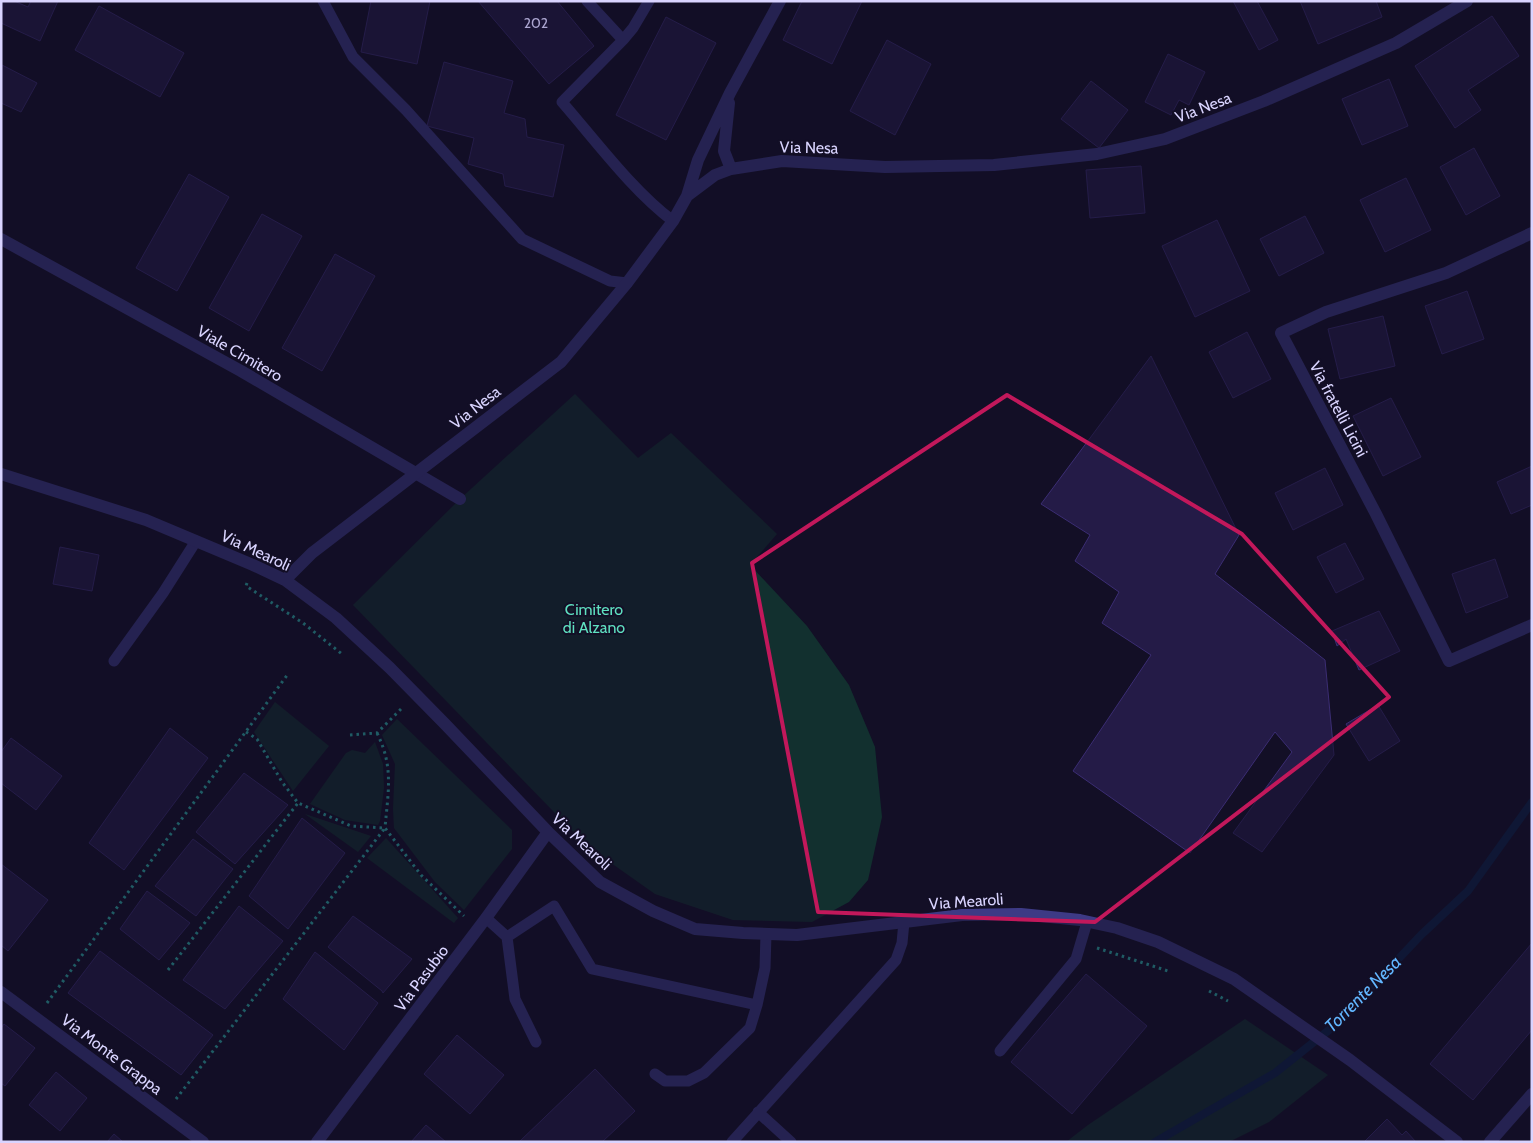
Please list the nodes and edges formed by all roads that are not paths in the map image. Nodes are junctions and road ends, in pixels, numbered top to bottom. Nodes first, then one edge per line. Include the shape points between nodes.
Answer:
1 (323, 1) edge
2 (588, 1) edge
3 (649, 1) edge
4 (780, 1) edge
5 (1467, 1) edge
6 (623, 40) junction
7 (730, 93) junction
8 (731, 170) junction
9 (687, 196) junction
10 (673, 220) junction
11 (1532, 233) edge
12 (1, 239) edge
13 (627, 283) junction
14 (1, 474) edge
15 (416, 474) junction
16 (460, 499) dead end
17 (196, 541) junction
18 (285, 580) junction
19 (1532, 625) edge
20 (114, 661) dead end
21 (548, 832) junction
22 (904, 922) junction
23 (1087, 922) junction
24 (483, 923) junction
25 (766, 934) junction
26 (507, 937) junction
27 (1, 992) edge
28 (757, 1006) junction
29 (536, 1042) dead end
30 (1000, 1051) dead end
31 (656, 1074) dead end
32 (1532, 1094) edge
33 (758, 1112) junction
34 (203, 1142) edge
35 (317, 1142) edge
36 (732, 1142) edge
37 (791, 1142) edge
38 (1457, 1142) edge
39 (1490, 1142) edge

1 - 13 lane via 353,57 406,110 522,239 610,281
2 - 6 lane
3 - 6 lane
4 - 7 street
5 - 8 street, Via Nesa via 1396,43 1264,101 1165,139 1097,154 994,165 886,167 782,161
6 - 10 lane via 562,102 639,190
7 - 8 street via 724,151
7 - 9 street via 698,160
8 - 9 street, Via Nesa via 716,175
9 - 10 street, Via Nesa
10 - 13 street, Via Nesa
11 - 19 street, Via fratelli Licini via 1446,273 1326,312 1281,333 1449,661
12 - 15 street, Viale Cimitero via 241,371
13 - 15 street, Via Nesa via 560,362
14 - 17 street, Via Mearoli via 146,520
15 - 16 street, Viale Cimitero
15 - 18 street, Via Nesa via 312,553
17 - 18 street, Via Mearoli
17 - 20 lane
18 - 21 street, Via Mearoli via 336,618 390,668
21 - 24 street, Via Pasubio
21 - 25 street, Via Mearoli via 600,882 653,911 695,929
22 - 23 street, Via Mearoli via 962,915 1021,914
22 - 25 street, Via Mearoli via 797,935
22 - 33 lane via 896,960
23 - 30 lane via 1076,960
23 - 38 street, Via Mearoli via 1158,942 1234,979 1350,1060
24 - 26 lane
24 - 35 street, Via Pasubio
25 - 28 lane via 765,968
26 - 28 lane via 554,906 592,969
26 - 29 lane via 515,999
27 - 34 street, Via Monte Grappa
28 - 31 lane via 750,1028 704,1073 688,1082 665,1081
32 - 39 street
33 - 36 lane
33 - 37 lane

